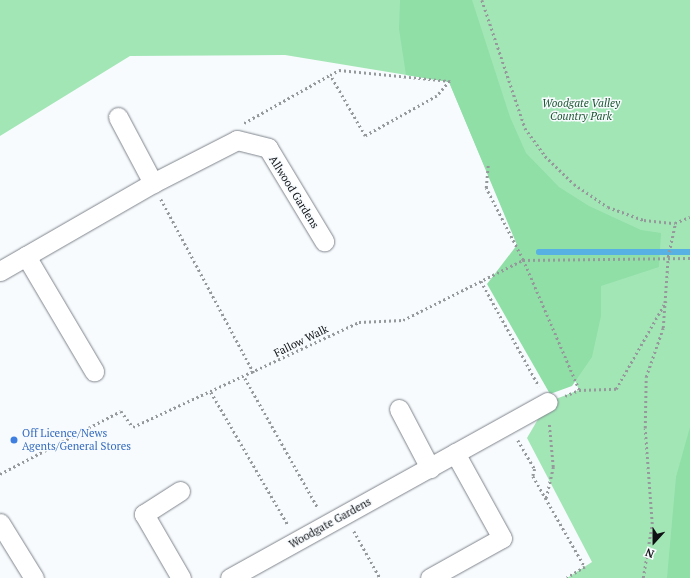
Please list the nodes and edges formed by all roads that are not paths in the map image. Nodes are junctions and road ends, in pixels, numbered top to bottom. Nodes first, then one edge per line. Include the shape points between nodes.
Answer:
1 (118, 117) dead end
2 (153, 183) junction
3 (324, 241) dead end
4 (26, 256) junction
5 (0, 271) edge
6 (94, 371) dead end
7 (548, 402) road end
8 (399, 409) dead end
9 (455, 453) junction
10 (430, 468) junction
11 (180, 491) dead end
12 (0, 523) edge
13 (34, 578) edge
14 (181, 578) edge
15 (230, 578) edge
16 (430, 578) edge

1 - 2 street
2 - 3 street, Allwood Gardens via 237,140 268,148
2 - 4 street
4 - 5 street
4 - 6 street
7 - 9 street, Woodgate Gardens
8 - 10 street
9 - 10 street, Woodgate Gardens
9 - 16 street via 502,538
10 - 15 street, Woodgate Gardens
11 - 14 street via 144,514
12 - 13 street

